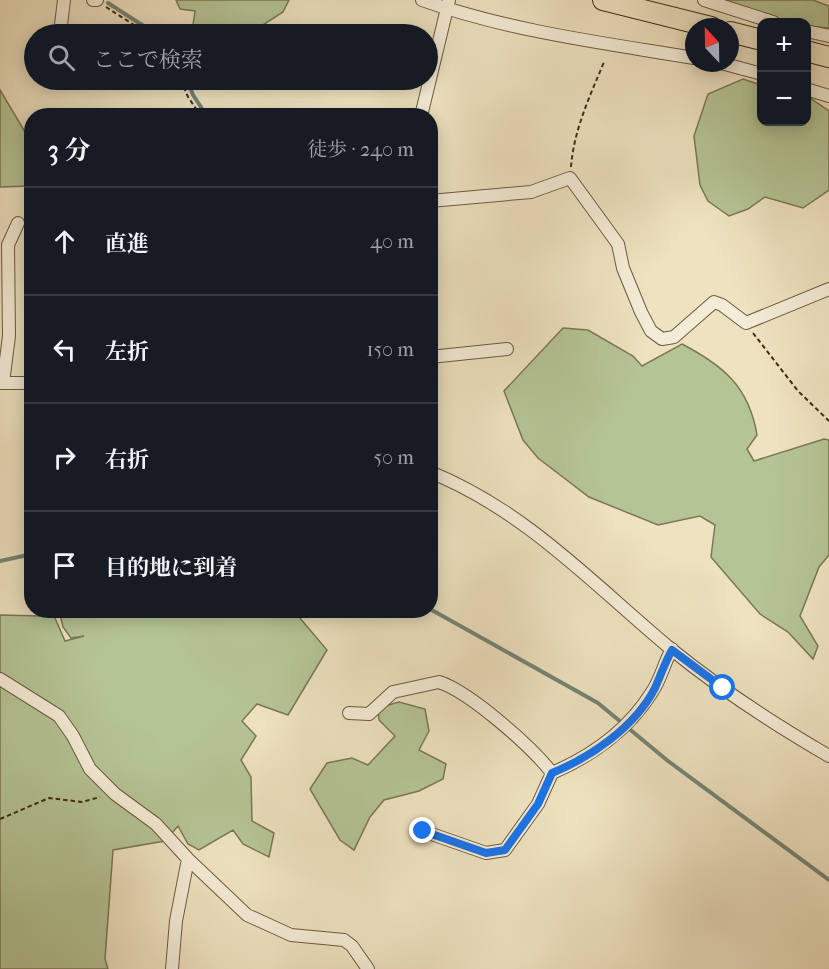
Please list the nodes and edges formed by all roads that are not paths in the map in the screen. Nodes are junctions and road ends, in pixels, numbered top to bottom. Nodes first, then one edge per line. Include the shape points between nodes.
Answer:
1 (64, 0) edge
2 (422, 0) edge
3 (603, 0) edge
4 (704, 0) edge
5 (448, 5) edge
6 (760, 18) edge
7 (685, 20) edge
8 (61, 24) edge
9 (811, 32) edge
10 (739, 34) edge
11 (829, 36) edge
12 (757, 39) edge
13 (438, 46) edge
14 (811, 52) edge
15 (685, 57) edge
16 (829, 57) edge
17 (739, 68) edge
18 (757, 73) edge
19 (427, 90) edge
20 (811, 90) edge
21 (829, 96) edge
22 (423, 108) edge
23 (438, 200) edge
24 (18, 223) dead end
25 (829, 289) edge
26 (507, 349) dead end
27 (438, 356) edge
28 (1, 383) edge
29 (24, 383) edge
30 (438, 475) edge
31 (672, 650) junction
32 (0, 679) edge
33 (349, 714) dead end
34 (829, 756) edge
35 (552, 773) junction
36 (423, 831) dead end
37 (188, 859) junction
38 (172, 969) edge
39 (368, 969) edge

1 - 8 street
2 - 5 street
3 - 7 highway
4 - 6 street
5 - 13 street
5 - 15 street via 566,37
9 - 11 street
10 - 12 highway
14 - 16 highway
17 - 18 street
19 - 22 street
20 - 21 street
23 - 25 street via 531,192 570,178 618,244 623,268 651,331 662,339 674,337 714,302 746,323
24 - 28 street via 8,245 9,336
26 - 27 street
28 - 29 street
30 - 31 street via 530,526
31 - 34 street
31 - 35 street via 654,689 627,723 584,759
32 - 37 street via 59,716 90,769 115,794 156,824
33 - 35 street via 369,714 393,692 439,682 468,699 540,758
35 - 36 street via 538,804 505,850 486,853
37 - 38 street
37 - 39 street via 247,915 291,935 344,940

